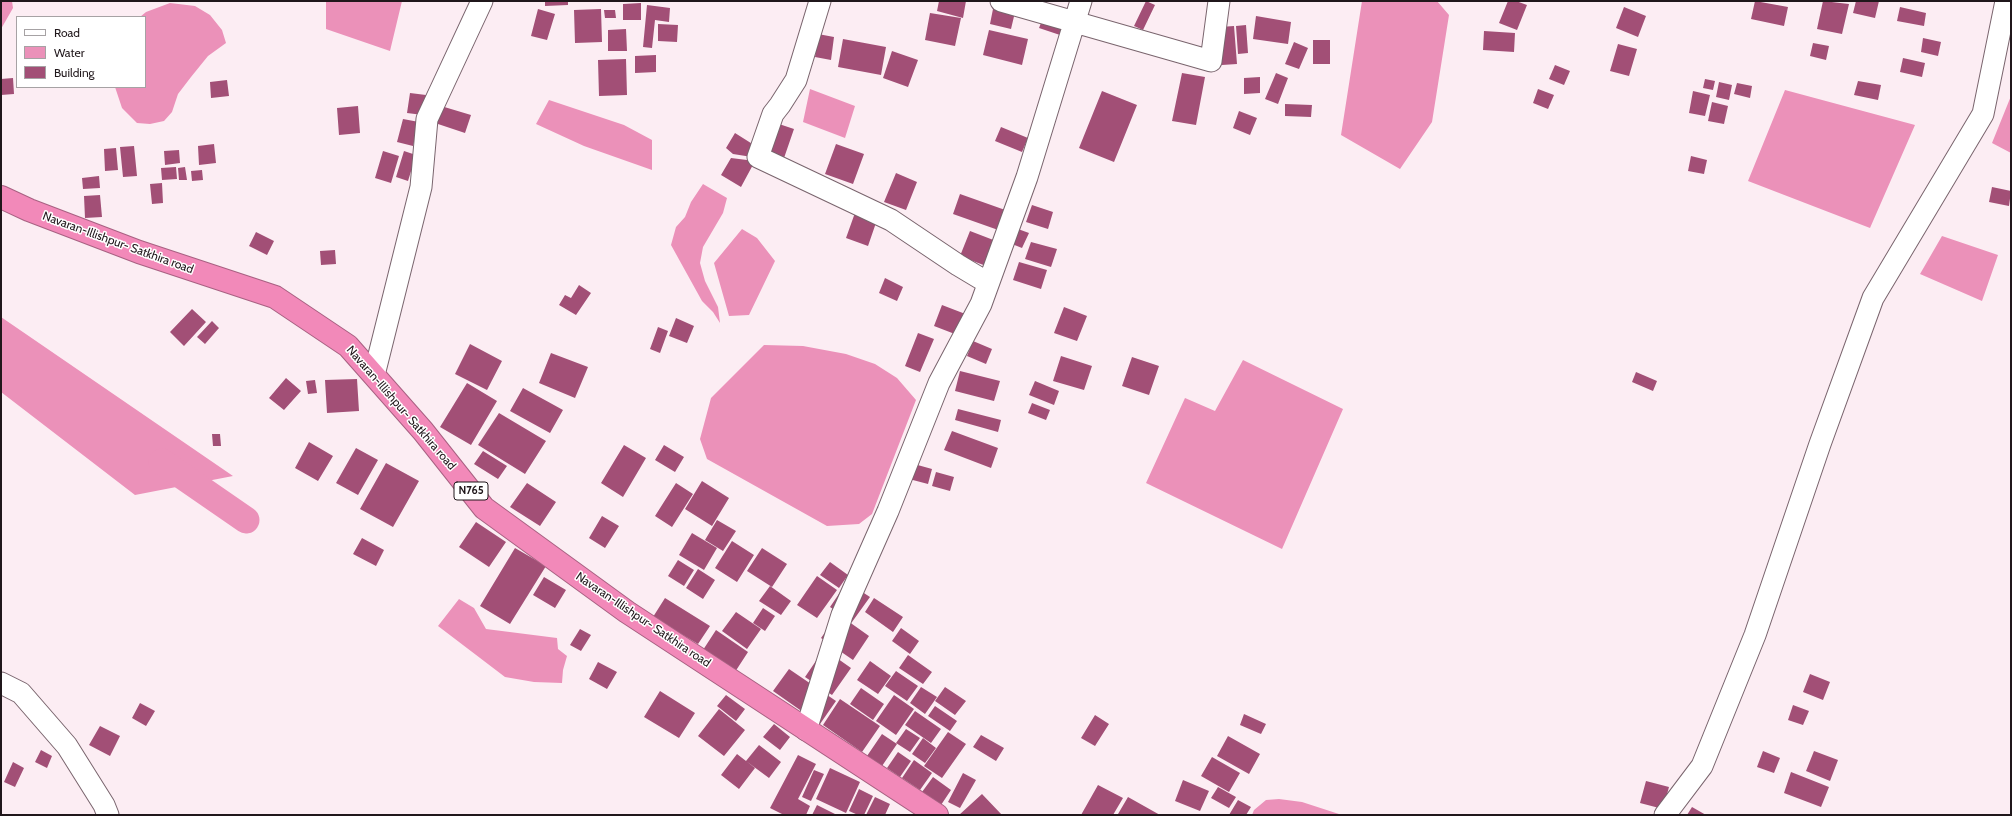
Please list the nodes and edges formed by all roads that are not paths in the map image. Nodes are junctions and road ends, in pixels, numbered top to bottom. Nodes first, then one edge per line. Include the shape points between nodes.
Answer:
1 (482, 1) edge
2 (820, 1) edge
3 (1000, 1) edge
4 (1081, 1) edge
5 (1219, 1) edge
6 (2006, 1) edge
7 (1075, 22) junction
8 (1, 197) edge
9 (988, 282) junction
10 (374, 375) junction
11 (1, 683) edge
12 (806, 730) junction
13 (108, 815) edge
14 (937, 815) edge
15 (1666, 815) edge

1 - 10 street via 427,119 421,187
2 - 9 street via 796,80 773,114 758,157 891,220
3 - 7 street
4 - 7 street
5 - 7 street via 1211,61
6 - 15 street via 1982,114 1874,298 1820,444 1755,635 1702,766
7 - 9 street via 1027,177
8 - 10 highway, Navaran-Illishpur- Satkhira road / N765 via 139,252 275,297 348,346
9 - 12 street via 981,304 939,383 842,615
10 - 12 highway, Navaran-Illishpur- Satkhira road / N765 via 423,430 484,508 627,612
11 - 13 street via 21,692 67,746
12 - 14 highway, Navaran-Illishpur- Satkhira road / N765

